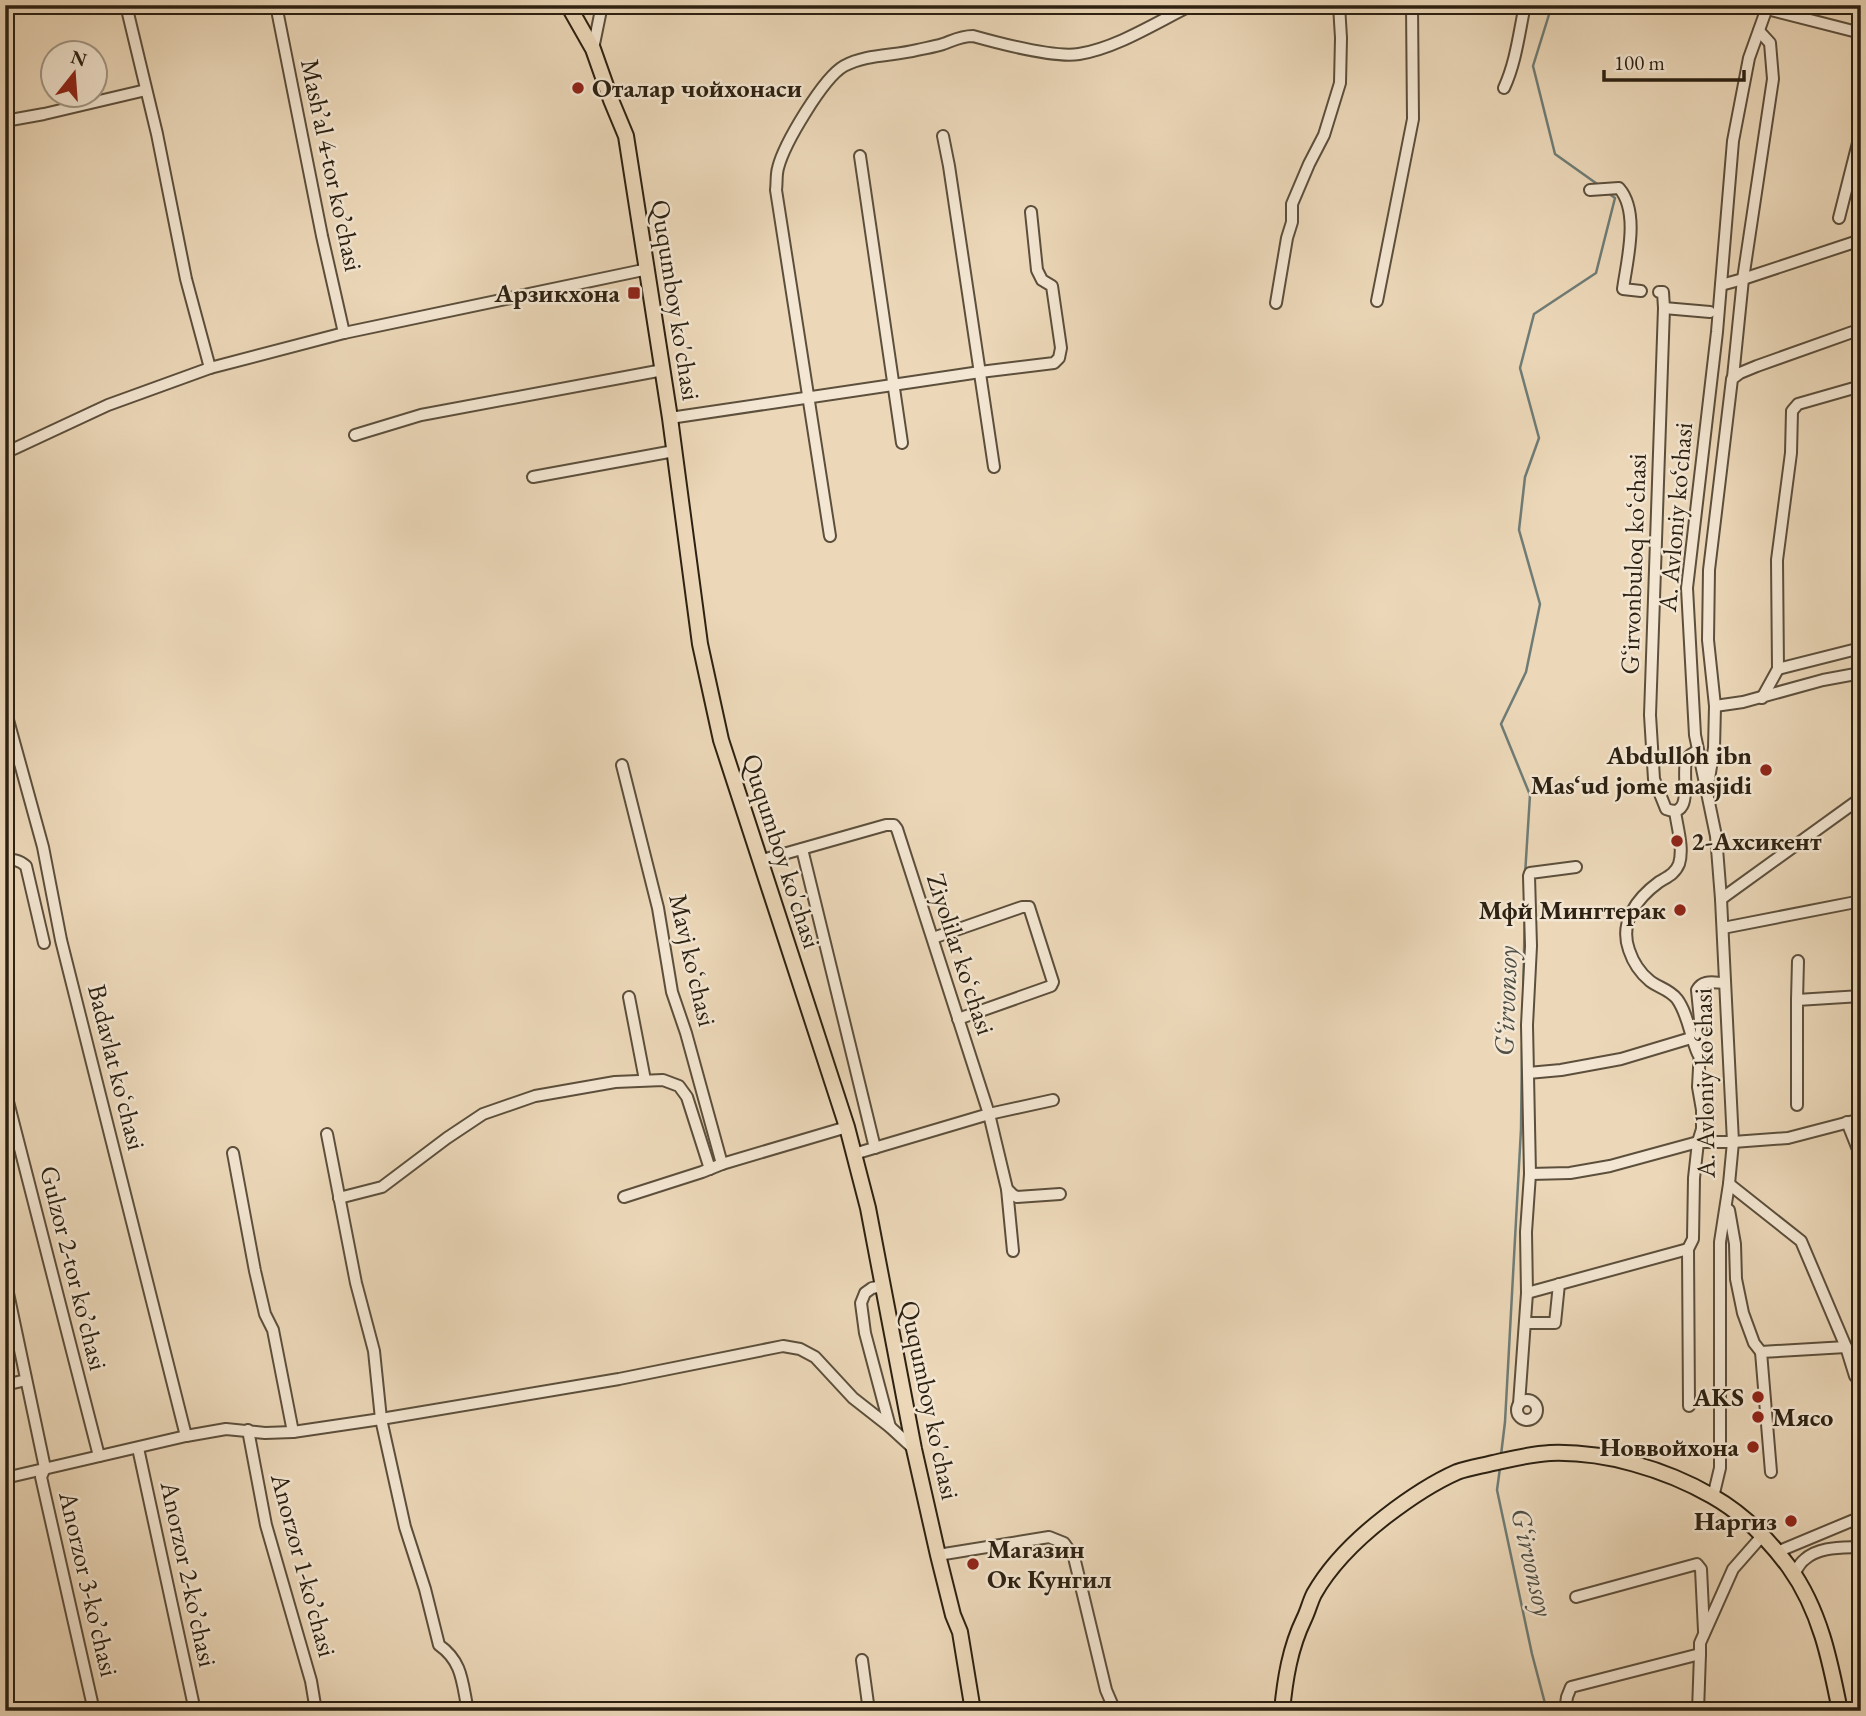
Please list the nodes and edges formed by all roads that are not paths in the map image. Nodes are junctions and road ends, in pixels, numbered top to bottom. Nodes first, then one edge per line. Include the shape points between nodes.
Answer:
1 (126, 5) edge
2 (276, 5) edge
3 (568, 5) edge
4 (602, 5) edge
5 (1192, 5) edge
6 (1339, 5) edge
7 (1412, 5) edge
8 (1525, 5) edge
9 (1768, 7) edge
10 (1759, 31) junction
11 (1861, 33) edge
12 (593, 49) junction
13 (1504, 88) dead end
14 (146, 90) junction
15 (5, 121) edge
16 (1861, 131) edge
17 (943, 136) dead end
18 (859, 156) dead end
19 (1590, 190) dead end
20 (1031, 212) dead end
21 (1839, 218) dead end
22 (1861, 240) edge
23 (648, 269) junction
24 (1743, 279) junction
25 (1721, 285) junction
26 (1641, 291) dead end
27 (1659, 292) dead end
28 (1377, 301) dead end
29 (1276, 303) dead end
30 (1664, 308) junction
31 (1710, 312) dead end
32 (1861, 329) edge
33 (344, 333) junction
34 (210, 368) junction
35 (663, 370) junction
36 (980, 372) junction
37 (1733, 377) junction
38 (893, 385) junction
39 (1861, 386) edge
40 (808, 398) junction
41 (670, 418) junction
42 (355, 435) dead end
43 (902, 443) dead end
44 (6, 449) edge
45 (674, 451) junction
46 (994, 467) dead end
47 (533, 477) dead end
48 (830, 536) dead end
49 (1861, 648) edge
50 (1778, 670) junction
51 (1861, 673) edge
52 (1762, 698) junction
53 (1715, 706) junction
54 (5, 709) edge
55 (1697, 751) junction
56 (622, 765) dead end
57 (1707, 788) junction
58 (1861, 798) edge
59 (1675, 811) junction
60 (802, 849) junction
61 (759, 861) junction
62 (5, 862) edge
63 (1576, 867) dead end
64 (1721, 899) junction
65 (1861, 901) edge
66 (1723, 928) junction
67 (933, 939) junction
68 (44, 943) dead end
69 (1798, 961) dead end
70 (1725, 983) junction
71 (1861, 996) edge
72 (629, 997) dead end
73 (1797, 1000) junction
74 (958, 1019) junction
75 (1691, 1038) junction
76 (1700, 1056) junction
77 (1528, 1073) junction
78 (645, 1080) junction
79 (5, 1090) edge
80 (1053, 1100) dead end
81 (1797, 1105) dead end
82 (989, 1114) junction
83 (1861, 1119) edge
84 (1847, 1122) junction
85 (847, 1127) junction
86 (327, 1135) dead end
87 (1698, 1142) junction
88 (1733, 1142) junction
89 (875, 1148) junction
90 (233, 1153) dead end
91 (854, 1154) junction
92 (1861, 1157) edge
93 (722, 1164) junction
94 (710, 1169) junction
95 (1530, 1174) junction
96 (1729, 1184) junction
97 (1007, 1189) junction
98 (1060, 1194) dead end
99 (624, 1197) dead end
100 (339, 1198) junction
101 (1727, 1199) junction
102 (1688, 1249) junction
103 (1013, 1251) dead end
104 (5, 1279) edge
105 (1559, 1284) junction
106 (881, 1286) junction
107 (1527, 1293) junction
108 (7, 1296) edge
109 (1525, 1323) junction
110 (1846, 1347) junction
111 (1760, 1352) junction
112 (26, 1380) junction
113 (1861, 1382) edge
114 (5, 1385) edge
115 (1519, 1404) dead end
116 (1689, 1406) dead end
117 (381, 1419) junction
118 (890, 1427) junction
119 (248, 1430) junction
120 (293, 1432) junction
121 (186, 1436) junction
122 (138, 1448) junction
123 (914, 1449) junction
124 (99, 1456) junction
125 (45, 1468) junction
126 (1771, 1472) dead end
127 (5, 1478) edge
128 (1713, 1497) junction
129 (1861, 1517) edge
130 (1762, 1536) junction
131 (1861, 1547) edge
132 (1777, 1552) junction
133 (938, 1555) junction
134 (1794, 1574) junction
135 (1576, 1597) dead end
136 (1705, 1634) junction
137 (1700, 1654) junction
138 (862, 1660) dead end
139 (93, 1711) edge
140 (195, 1711) edge
141 (316, 1711) edge
142 (468, 1711) edge
143 (869, 1711) edge
144 (973, 1711) edge
145 (1115, 1711) edge
146 (1282, 1711) edge
147 (1565, 1711) edge
148 (1698, 1711) edge
149 (1840, 1711) edge

1 - 14 street
2 - 33 street, Mashʼal 4-tor koʼchasi
3 - 12 main road, Ququmboy ko'chasi
4 - 12 street
5 - 40 street via 1128,37 1078,54 1048,53 962,36 855,61 831,77 794,131 778,169 776,190
6 - 29 street via 1340,83 1324,135 1292,204
7 - 28 street via 1413,120
8 - 13 street via 1515,59
9 - 10 street, A. Avloniy ko‘chasi
9 - 11 street
10 - 24 street via 1770,43 1773,79
10 - 25 street, A. Avloniy ko‘chasi via 1749,58 1733,141
12 - 23 main road, Ququmboy ko'chasi via 626,136
14 - 15 street
14 - 34 street
16 - 21 street
17 - 36 street
18 - 38 street
19 - 26 street via 1619,188 1624,195 1631,225 1623,289
20 - 36 street via 1037,270 1052,286 1059,358 1054,363
22 - 24 street
23 - 33 street
23 - 35 main road, Ququmboy ko'chasi
24 - 25 street
24 - 37 street
25 - 55 street, A. Avloniy ko‘chasi via 1687,588
27 - 30 street, Gʻirvonbuloq koʻchasi via 1664,296
30 - 31 street
30 - 59 street, Gʻirvonbuloq koʻchasi via 1650,715 1654,779 1664,806
32 - 37 street
33 - 34 street
34 - 44 street
35 - 41 main road, Ququmboy ko'chasi
35 - 42 street via 421,415
36 - 38 street
36 - 46 street
37 - 53 street via 1709,570 1708,640
38 - 40 street
38 - 43 street
39 - 50 street via 1798,404 1792,411 1777,560
40 - 41 street
40 - 48 street
41 - 45 main road, Ququmboy ko'chasi
45 - 47 street
45 - 61 main road, Ququmboy ko'chasi via 703,656 721,740
49 - 50 street
50 - 52 street
51 - 52 street
52 - 53 street
53 - 57 street
54 - 121 street, Badavlat koʻchasi via 43,847 61,940
55 - 57 street, A. Avloniy ko‘chasi
55 - 59 street, Gʻirvonbuloq koʻchasi via 1686,762 1686,789 1682,806
56 - 93 street, Mavj koʻchasi via 672,992
57 - 64 street, A. Avloniy ko‘chasi
58 - 64 street
59 - 75 street, Gʻirvonbuloq koʻchasi via 1679,863 1637,903 1626,931 1636,966 1679,1001
60 - 61 street
60 - 67 street, Ziyolilar koʻchasi via 894,825
60 - 89 street
61 - 85 main road, Ququmboy ko'chasi
62 - 68 street via 21,861 26,866
63 - 77 street via 1529,876
64 - 66 street, A. Avloniy ko‘chasi
65 - 66 street
66 - 70 street, A. Avloniy ko‘chasi
67 - 74 street, Ziyolilar koʻchasi
67 - 74 street via 1029,907 1054,982
69 - 73 street
70 - 76 street, Gʻirvonbuloq koʻchasi via 1704,982 1697,990
70 - 88 street, A. Avloniy ko‘chasi
71 - 73 street
72 - 78 street
73 - 81 street
74 - 82 street, Ziyolilar koʻchasi
75 - 76 street, Gʻirvonbuloq koʻchasi
75 - 77 street via 1621,1059
76 - 87 street, Gʻirvonbuloq koʻchasi via 1702,1129
77 - 95 street
78 - 94 street via 671,1082 683,1091
78 - 100 street via 535,1096 483,1114 382,1187
79 - 124 street, Gulzor 2-tor koʼchasi
80 - 82 street
82 - 89 street
82 - 97 street, Ziyolilar koʻchasi
83 - 84 street
84 - 88 street via 1788,1138
84 - 92 street
85 - 91 main road, Ququmboy ko'chasi
85 - 93 street
86 - 100 street
87 - 88 street
87 - 95 street via 1610,1166
87 - 102 street, Gʻirvonbuloq koʻchasi via 1693,1239
88 - 96 street, A. Avloniy ko‘chasi
89 - 91 street
90 - 120 street
91 - 106 main road, Ququmboy ko'chasi
93 - 94 street
94 - 99 street
95 - 107 street
96 - 101 street, A. Avloniy ko‘chasi
96 - 110 street via 1801,1241
97 - 98 street via 1017,1197
97 - 103 street, Ziyolilar koʻchasi
100 - 117 street via 374,1351
101 - 111 street via 1743,1313
101 - 128 street, A. Avloniy ko‘chasi via 1720,1242 1720,1468
102 - 105 street
102 - 116 street, Gʻirvonbuloq koʻchasi
104 - 108 street, Аnorzor 3-koʼchasi
105 - 107 street
105 - 109 street via 1555,1323
106 - 118 street via 864,1293 860,1335
106 - 123 main road, Ququmboy ko'chasi
107 - 109 street
108 - 112 street, Аnorzor 3-koʼchasi
109 - 115 street
110 - 111 street
110 - 113 street
111 - 126 street
112 - 114 street
112 - 125 street, Аnorzor 3-koʼchasi
117 - 118 street via 783,1346 815,1357 853,1398
117 - 120 street
117 - 142 street via 405,1527 439,1645 457,1663
118 - 123 street
119 - 120 street
119 - 121 street
119 - 141 street, Аnorzor 1-koʼchasi via 266,1525
121 - 122 street
122 - 124 street
122 - 140 street, Аnorzor 2-koʼchasi
123 - 133 main road, Ququmboy ko'chasi
124 - 125 street
125 - 127 street
125 - 139 street, Аnorzor 3-koʼchasi via 41,1477
128 - 130 main road
128 - 146 main road via 1675,1478 1593,1457 1549,1453 1459,1471 1378,1522 1323,1580 1294,1641
129 - 132 street
130 - 132 main road
130 - 136 street via 1733,1569
131 - 134 street via 1816,1552
132 - 134 main road
133 - 144 main road, Ququmboy ko'chasi via 960,1632
133 - 145 street via 1049,1537 1064,1543 1074,1557
134 - 149 main road via 1818,1621
135 - 136 street via 1697,1564
136 - 137 street
137 - 147 street via 1571,1687
137 - 148 street
138 - 143 street

